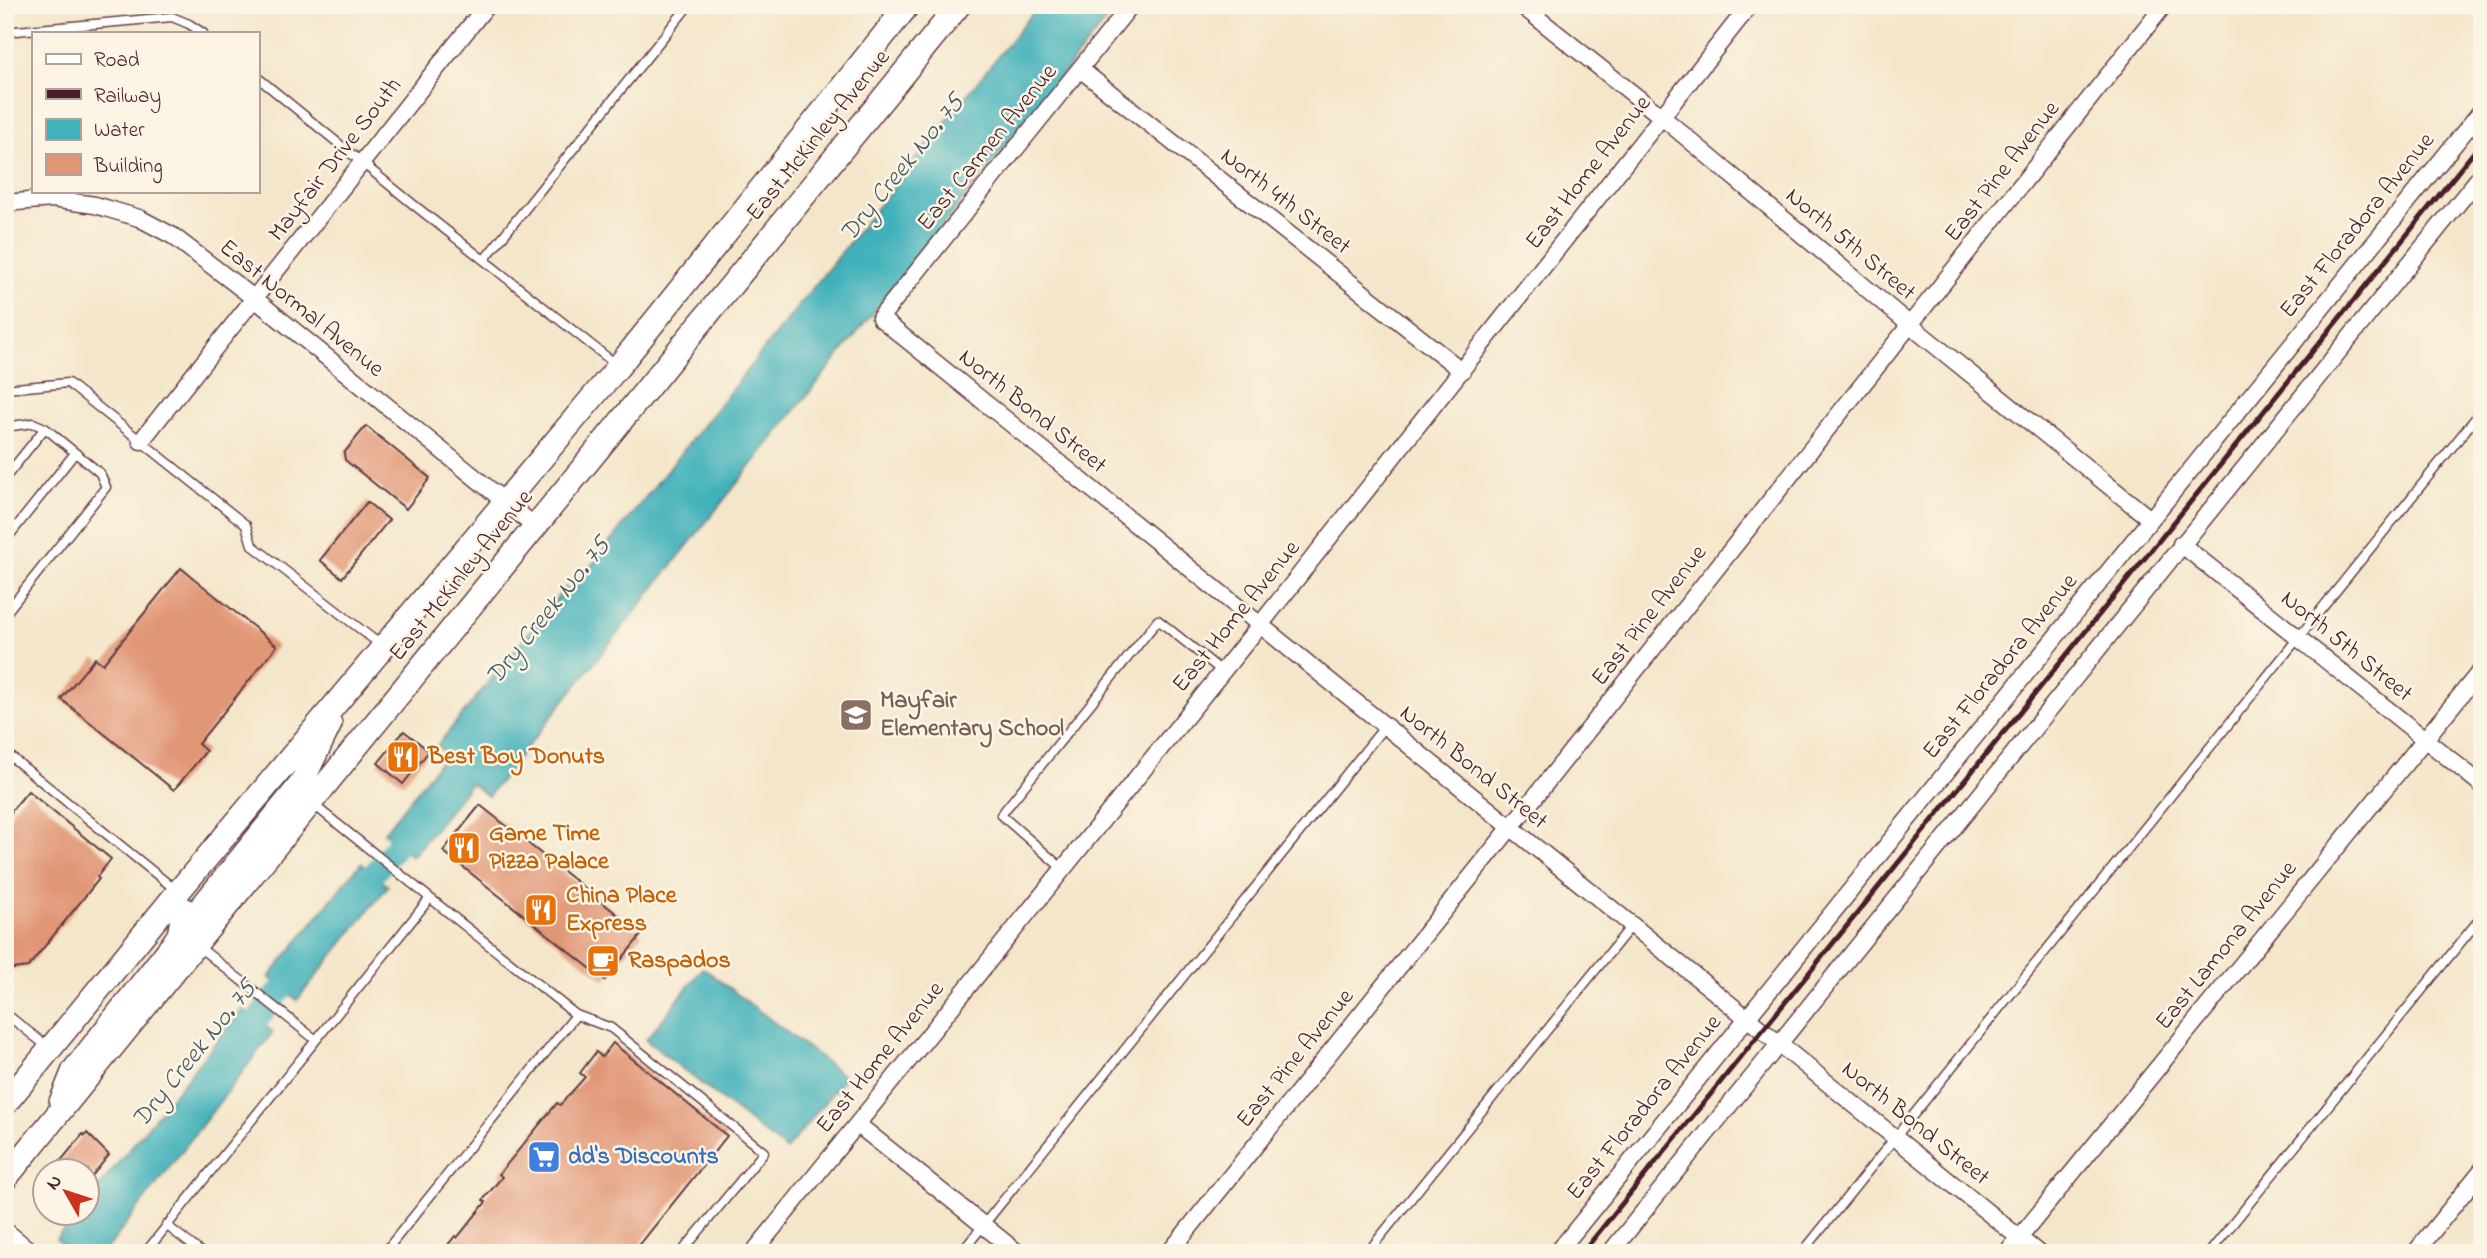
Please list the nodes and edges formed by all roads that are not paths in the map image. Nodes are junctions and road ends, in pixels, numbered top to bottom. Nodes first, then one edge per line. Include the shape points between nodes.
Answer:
1 (487, 5) edge
2 (689, 5) edge
3 (908, 5) edge
4 (959, 5) edge
5 (1131, 5) edge
6 (1521, 5) edge
7 (1750, 5) edge
8 (2164, 5) edge
9 (5, 32) edge
10 (201, 32) edge
11 (1080, 68) junction
12 (259, 79) edge
13 (2482, 110) edge
14 (1662, 117) junction
15 (363, 162) junction
16 (2482, 174) edge
17 (5, 203) edge
18 (484, 260) junction
19 (255, 299) junction
20 (880, 318) joint
21 (1910, 325) junction
22 (618, 367) junction
23 (1462, 371) junction
24 (5, 389) edge
25 (2482, 410) edge
26 (5, 427) edge
27 (45, 428) junction
28 (141, 441) junction
29 (75, 453) junction
30 (5, 478) edge
31 (504, 502) junction
32 (2150, 519) junction
33 (536, 527) junction
34 (5, 541) edge
35 (2181, 544) junction
36 (5, 614) edge
37 (1260, 625) junction
38 (2298, 638) junction
39 (384, 647) junction
40 (2482, 669) edge
41 (1223, 672) junction
42 (343, 696) junction
43 (1385, 726) junction
44 (2424, 739) junction
45 (5, 752) edge
46 (2482, 785) edge
47 (311, 803) junction
48 (1511, 827) junction
49 (1063, 869) junction
50 (178, 892) junction
51 (430, 898) junction
52 (2482, 916) edge
53 (1632, 925) junction
54 (196, 946) junction
55 (5, 1013) edge
56 (576, 1015) junction
57 (1747, 1018) junction
58 (316, 1040) junction
59 (1779, 1044) junction
60 (51, 1049) junction
61 (5, 1104) edge
62 (52, 1124) junction
63 (857, 1124) junction
64 (1895, 1137) junction
65 (2482, 1170) edge
66 (5, 1179) edge
67 (166, 1225) junction
68 (983, 1225) junction
69 (5, 1235) edge
70 (2019, 1237) junction
71 (27, 1253) edge
72 (145, 1253) edge
73 (202, 1253) edge
74 (384, 1253) edge
75 (681, 1253) edge
76 (753, 1253) edge
77 (961, 1253) edge
78 (1017, 1253) edge
79 (1169, 1253) edge
80 (1367, 1253) edge
81 (1557, 1253) edge
82 (1610, 1253) edge
83 (1802, 1253) edge
84 (2007, 1253) edge
85 (2038, 1253) edge
86 (2209, 1253) edge
87 (2415, 1253) edge

1 - 15 street, Mayfair Drive South
2 - 18 lane
3 - 22 main road, East McKinley Avenue
4 - 33 main road, East McKinley Avenue
5 - 11 street, East Carmen Avenue
6 - 14 street, North 5th Street
7 - 14 street, East Home Avenue
8 - 21 street, East Pine Avenue
9 - 10 lane via 172,17
11 - 20 street, East Carmen Avenue
11 - 23 street, North 4th Street
12 - 15 lane
13 - 32 street, East Floradora Avenue
14 - 21 street, North 5th Street
14 - 23 street, East Home Avenue
15 - 18 lane
15 - 19 street, Mayfair Drive South
16 - 35 street
17 - 19 street, East Normal Avenue via 52,199 139,218 173,236
18 - 22 lane
19 - 28 street, Mayfair Drive South
19 - 31 street, East Normal Avenue
20 - 37 street, North Bond Street
21 - 32 street, North 5th Street
21 - 48 street, East Pine Avenue
22 - 31 main road, East McKinley Avenue
23 - 37 street, East Home Avenue
24 - 28 lane via 68,383
25 - 38 lane
26 - 27 lane via 33,423
27 - 29 lane
27 - 30 lane
28 - 39 lane via 246,526 252,545
29 - 34 lane
29 - 36 lane via 100,473 106,487
31 - 33 street, East Normal Avenue
31 - 39 main road, East McKinley Avenue
32 - 57 street, East Floradora Avenue
33 - 47 main road, East McKinley Avenue
35 - 38 street, North 5th Street
35 - 59 street
37 - 41 street, East Home Avenue
37 - 43 street, North Bond Street
38 - 44 street, North 5th Street
38 - 64 lane
39 - 42 main road, East McKinley Avenue
40 - 44 street, East Lamona Avenue
41 - 49 street, East Home Avenue
41 - 49 lane via 1157,620 1001,815
42 - 50 main road, East McKinley Avenue
42 - 54 main road via 301,784 195,915
43 - 48 street, North Bond Street
43 - 68 lane
44 - 46 street, North 5th Street
44 - 70 street, East Lamona Avenue
45 - 50 lane
47 - 51 lane
47 - 54 main road, East McKinley Avenue
48 - 53 street, North Bond Street
48 - 79 street, East Pine Avenue
49 - 63 street, East Home Avenue
50 - 60 main road, East McKinley Avenue
50 - 62 main road via 184,903 178,935 74,1070
51 - 56 lane
51 - 58 lane
52 - 86 lane
53 - 57 street, North Bond Street
53 - 80 lane
54 - 58 lane
54 - 62 main road, East McKinley Avenue
55 - 60 lane
56 - 74 lane
56 - 75 lane via 611,1028 764,1152
57 - 59 street, North Bond Street
57 - 81 street, East Floradora Avenue
58 - 67 lane
59 - 64 street, North Bond Street
59 - 82 street
60 - 61 main road, East McKinley Avenue
62 - 66 main road, East McKinley Avenue
63 - 68 street
63 - 76 street, East Home Avenue
64 - 70 street, North Bond Street
64 - 83 lane
65 - 87 street
67 - 72 lane
67 - 73 lane
68 - 77 lane
68 - 78 street
69 - 71 main road
70 - 84 street, East Lamona Avenue
70 - 85 street, North Bond Street

